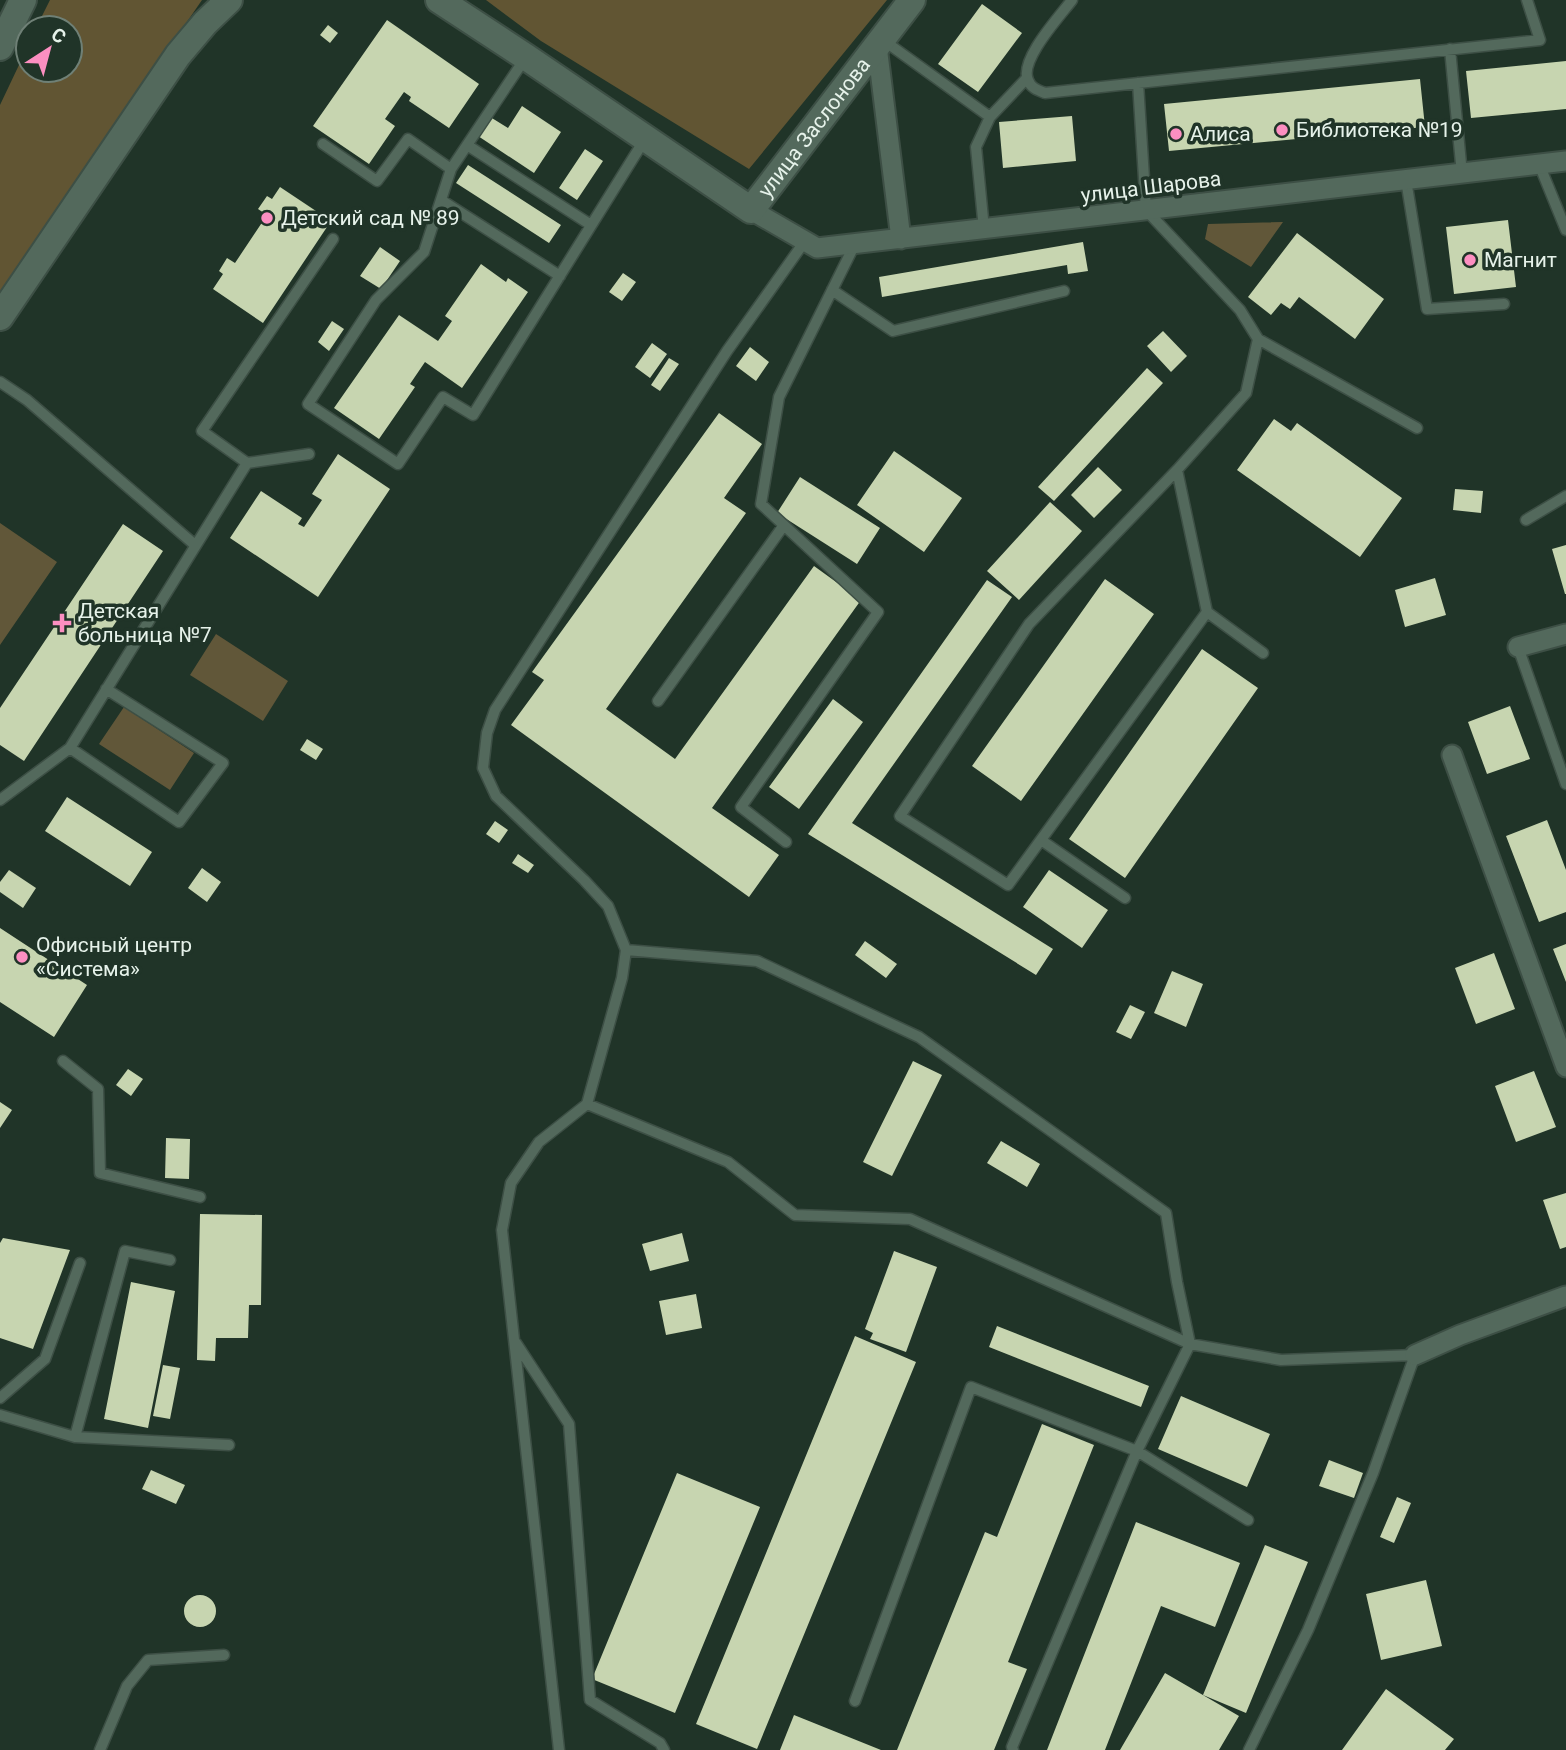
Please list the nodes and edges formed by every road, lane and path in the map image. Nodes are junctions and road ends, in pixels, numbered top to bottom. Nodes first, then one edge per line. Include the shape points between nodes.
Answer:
1 (23, 0) edge
2 (229, 0) edge
3 (439, 0) edge
4 (912, 0) edge
5 (1072, 0) edge
6 (1527, 0) edge
7 (880, 43) junction
8 (0, 47) edge
9 (1450, 49) junction
10 (526, 57) junction
11 (1027, 78) junction
12 (1138, 83) junction
13 (990, 117) junction
14 (645, 138) junction
15 (323, 144) dead end
16 (467, 145) junction
17 (1566, 161) edge
18 (1539, 164) junction
19 (451, 169) junction
20 (1462, 174) junction
21 (1406, 180) junction
22 (441, 200) junction
23 (751, 210) junction
24 (1146, 210) junction
25 (591, 225) junction
26 (984, 229) junction
27 (1566, 230) edge
28 (333, 239) dead end
29 (901, 239) junction
30 (805, 241) junction
31 (855, 244) junction
32 (560, 276) junction
33 (832, 290) junction
34 (1064, 291) dead end
35 (1504, 304) dead end
36 (0, 317) edge
37 (1258, 339) junction
38 (0, 382) edge
39 (1417, 428) dead end
40 (309, 454) dead end
41 (247, 463) junction
42 (1177, 470) junction
43 (1566, 496) edge
44 (1526, 520) dead end
45 (784, 525) junction
46 (195, 545) junction
47 (1207, 612) junction
48 (1566, 634) edge
49 (1518, 647) joint
50 (1263, 653) dead end
51 (106, 689) junction
52 (658, 701) dead end
53 (70, 748) junction
54 (1452, 755) dead end
55 (1565, 781) edge
56 (0, 800) edge
57 (1041, 841) junction
58 (786, 842) dead end
59 (1125, 898) dead end
60 (626, 950) junction
61 (62, 1061) dead end
62 (1566, 1067) edge
63 (587, 1104) junction
64 (200, 1197) dead end
65 (170, 1260) dead end
66 (80, 1263) dead end
67 (1566, 1296) edge
68 (514, 1339) junction
69 (1190, 1344) junction
70 (1415, 1355) junction
71 (0, 1398) edge
72 (0, 1415) edge
73 (75, 1437) junction
74 (229, 1445) dead end
75 (1137, 1451) junction
76 (1248, 1520) dead end
77 (224, 1655) dead end
78 (855, 1701) dead end
79 (100, 1750) edge
80 (559, 1750) edge
81 (664, 1750) edge
82 (1013, 1750) edge
83 (1249, 1750) edge

1 - 8 street
2 - 36 street via 178,55
3 - 10 street
4 - 7 street, улица Заслонова
5 - 11 lane via 1037,47 1027,66
6 - 9 lane via 1540,40
7 - 13 lane
7 - 23 street, улица Заслонова
7 - 29 street, улица Заслонова
9 - 12 lane
9 - 20 lane
10 - 14 street
10 - 16 lane
11 - 12 lane via 1034,89 1045,93
11 - 13 lane
12 - 24 lane
13 - 26 lane via 976,147
14 - 23 street
14 - 25 lane
15 - 19 lane via 377,181 408,139
16 - 19 lane
16 - 25 lane
17 - 18 street, улица Шарова
18 - 20 street, улица Шарова
18 - 27 lane
19 - 22 lane
20 - 21 street, улица Шарова
21 - 24 street, улица Шарова
21 - 35 lane via 1427,309
22 - 32 lane
22 - 32 lane via 424,252 376,300 308,404 398,464 443,397 473,415
23 - 30 street, улица Шарова
24 - 26 street, улица Шарова
24 - 37 lane via 1240,310
25 - 32 lane
26 - 29 street, улица Шарова
28 - 41 lane via 202,431
29 - 31 street, улица Шарова
30 - 31 street, улица Шарова via 817,248
30 - 60 lane via 727,351 495,710 487,733 483,768 496,796 608,906
31 - 33 lane
33 - 34 lane via 893,331
33 - 45 lane via 779,397 761,504
37 - 39 lane
37 - 42 lane via 1246,393
38 - 46 lane via 27,400
40 - 41 lane
41 - 46 lane
42 - 47 lane
42 - 57 lane via 1029,624 900,816 1008,885
43 - 44 lane
45 - 52 lane
45 - 58 lane via 878,612 741,807
46 - 51 lane
47 - 50 lane
47 - 57 lane
48 - 49 street
49 - 55 lane
51 - 53 lane
51 - 53 lane via 223,763 179,822
53 - 56 lane
54 - 62 street
57 - 59 lane
60 - 63 lane
60 - 69 lane via 757,961 919,1037 1166,1213
61 - 64 lane via 99,1089 100,1173
63 - 68 lane via 539,1142 511,1183 502,1230
63 - 69 lane via 728,1162 795,1215 910,1219
65 - 73 lane via 125,1251
66 - 71 lane via 45,1359
67 - 70 street
68 - 80 lane
68 - 81 lane via 569,1424 590,1700 660,1743
69 - 70 lane via 1281,1360
69 - 75 lane
70 - 83 lane via 1308,1630
72 - 73 lane
73 - 74 lane
75 - 76 lane
75 - 78 lane via 971,1387
75 - 82 lane
77 - 79 lane via 148,1660 127,1686

